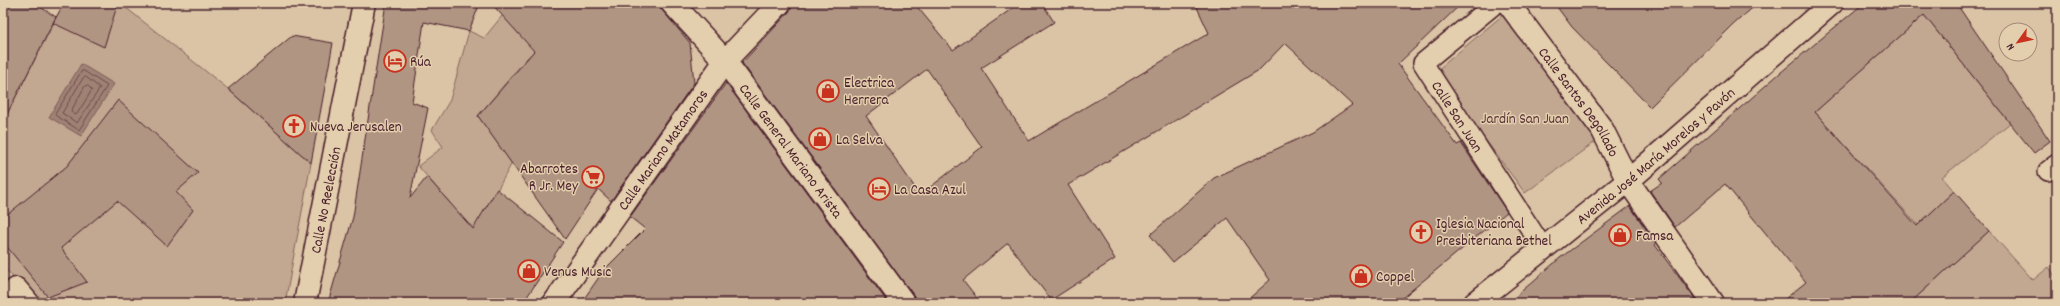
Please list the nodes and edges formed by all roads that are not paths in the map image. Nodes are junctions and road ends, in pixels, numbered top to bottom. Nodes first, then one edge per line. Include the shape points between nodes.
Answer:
1 (364, 3) edge
2 (672, 3) edge
3 (780, 3) edge
4 (1496, 3) edge
5 (1508, 3) edge
6 (1832, 3) edge
7 (725, 61) junction
8 (1628, 181) junction
9 (1543, 248) junction
10 (305, 303) edge
11 (554, 303) edge
12 (904, 303) edge
13 (1475, 303) edge
14 (1713, 303) edge

1 - 10 street, Calle No Reelección
2 - 7 street, Calle General Mariano Arista
3 - 7 street, Calle Mariano Matamoros
4 - 9 lane, Calle San Juan via 1423,63
5 - 8 street, Calle Santos Degollado via 1602,128
6 - 8 street, Avenida José María Morelos y Pavón
7 - 11 street, Calle Mariano Matamoros
7 - 12 street, Calle General Mariano Arista
8 - 9 street, Avenida José María Morelos y Pavón
8 - 14 street, Calle Santos Degollado
9 - 13 street, Avenida José María Morelos y Pavón

